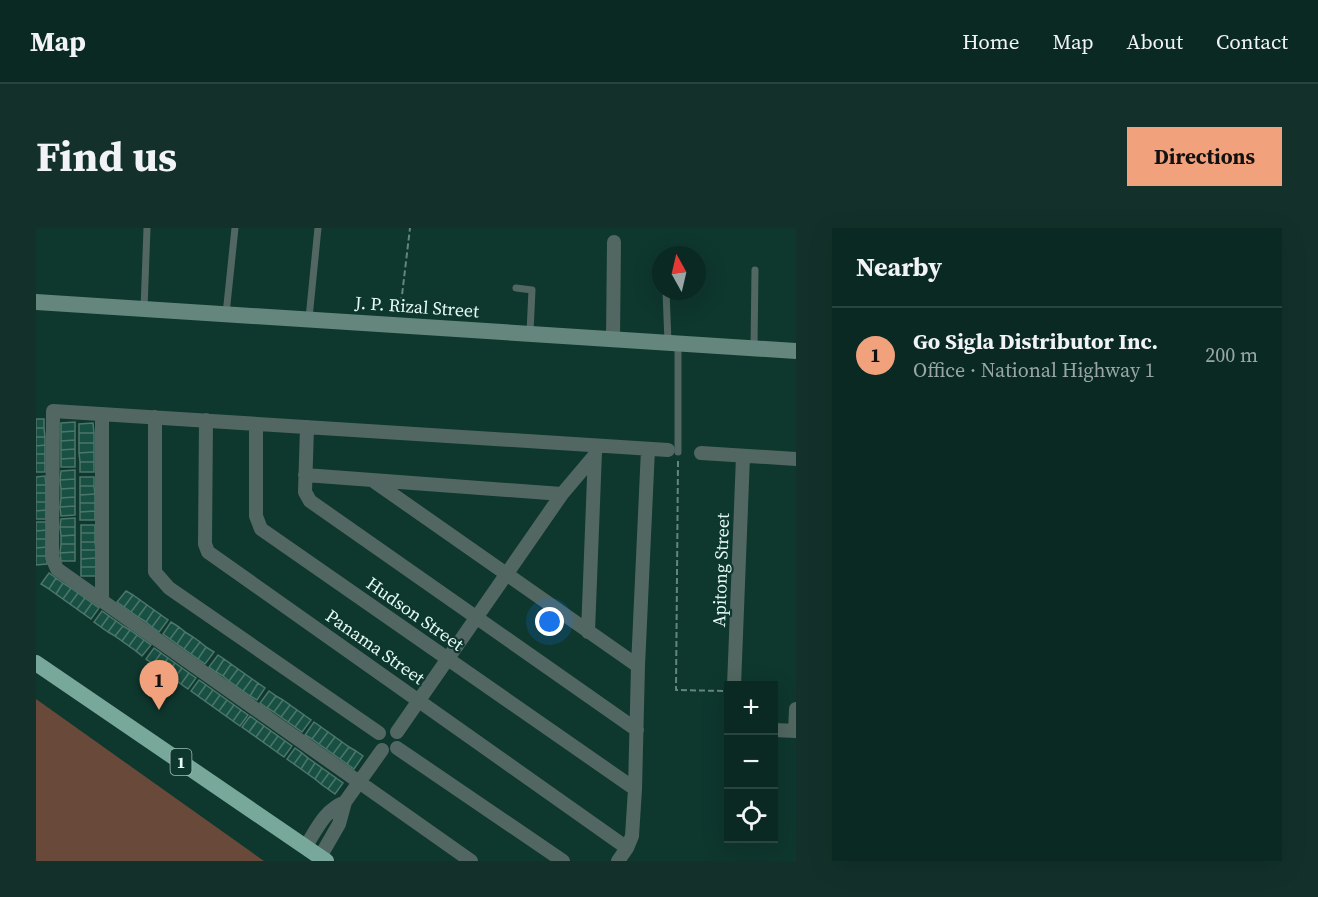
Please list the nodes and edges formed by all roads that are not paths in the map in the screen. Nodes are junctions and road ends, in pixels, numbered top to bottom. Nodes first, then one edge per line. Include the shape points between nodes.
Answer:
1 (147, 228) edge
2 (235, 228) edge
3 (318, 228) edge
4 (614, 242) dead end
5 (755, 270) dead end
6 (516, 288) dead end
7 (667, 300) edge
8 (36, 302) edge
9 (144, 309) junction
10 (226, 314) junction
11 (309, 320) junction
12 (530, 335) junction
13 (613, 340) junction
14 (673, 343) junction
15 (754, 348) junction
16 (796, 351) edge
17 (102, 414) junction
18 (155, 417) junction
19 (206, 420) junction
20 (256, 424) junction
21 (308, 427) junction
22 (648, 449) junction
23 (595, 450) junction
24 (673, 451) joint
25 (701, 453) dead end
26 (744, 456) junction
27 (796, 459) edge
28 (305, 475) junction
29 (372, 480) junction
30 (562, 494) junction
31 (507, 573) junction
32 (102, 600) junction
33 (476, 617) junction
34 (588, 632) junction
35 (447, 658) junction
36 (36, 663) edge
37 (638, 666) junction
38 (734, 681) edge
39 (420, 700) junction
40 (796, 710) edge
41 (637, 730) junction
42 (778, 730) edge
43 (796, 731) edge
44 (397, 732) junction
45 (379, 733) junction
46 (397, 748) junction
47 (382, 750) junction
48 (360, 781) junction
49 (635, 789) junction
50 (345, 802) junction
51 (306, 846) junction
52 (627, 848) junction
53 (323, 859) edge
54 (471, 861) edge
55 (562, 861) edge
56 (618, 861) edge

1 - 9 lane
2 - 10 lane
3 - 11 lane
4 - 13 street
5 - 15 lane
6 - 12 lane via 531,291
7 - 14 lane
8 - 9 main road, J. P. Rizal Street
9 - 10 main road, J. P. Rizal Street
10 - 11 main road, J. P. Rizal Street
11 - 12 main road, J. P. Rizal Street
12 - 13 main road, J. P. Rizal Street
13 - 14 main road, J. P. Rizal Street
14 - 15 main road, J. P. Rizal Street
14 - 24 lane
15 - 16 main road, J. P. Rizal Street
17 - 18 street
17 - 32 street
17 - 32 street via 53,411 52,557 57,569
18 - 19 street
18 - 45 street via 155,572 169,588
19 - 20 street
19 - 39 street, Panama Street via 208,552
20 - 21 street
20 - 35 street, Hudson Street via 256,516 261,529
21 - 23 street
21 - 28 street
22 - 23 street
22 - 24 street
22 - 37 street
23 - 30 street
23 - 34 street
25 - 26 street
26 - 27 street
26 - 38 street, Apitong Street
28 - 29 street
28 - 33 street via 305,492 310,501
29 - 30 street
29 - 31 street
30 - 31 street
31 - 33 street
31 - 34 street
32 - 48 street
33 - 35 street
33 - 41 street
34 - 37 street
35 - 39 street
35 - 49 street, Hudson Street
36 - 51 highway, 1
37 - 41 street
39 - 44 street
39 - 52 street, Panama Street
40 - 43 street
41 - 49 street
42 - 43 street
44 - 45 street via 384,729
44 - 46 street
45 - 47 street via 376,739
46 - 47 street
46 - 55 street
47 - 48 street
48 - 50 street
48 - 54 street
49 - 52 street via 632,836
50 - 51 street via 326,814
50 - 53 street
51 - 53 highway, 1
52 - 56 street

